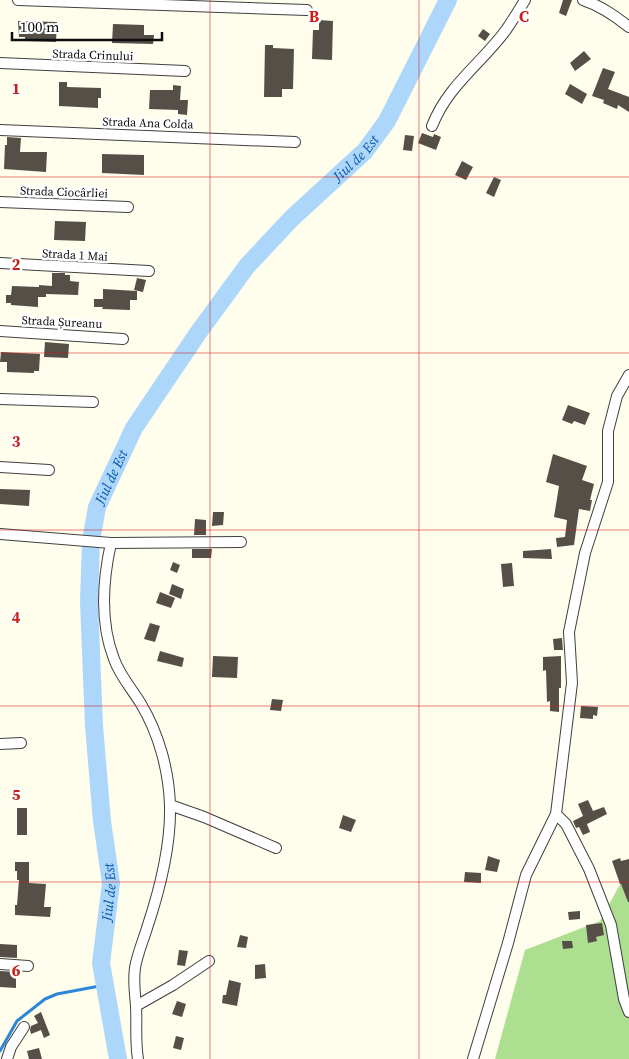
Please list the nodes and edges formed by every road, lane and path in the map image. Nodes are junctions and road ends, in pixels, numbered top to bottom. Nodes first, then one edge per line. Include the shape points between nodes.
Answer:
1 (18, 0) edge
2 (525, 0) edge
3 (583, 0) edge
4 (306, 10) dead end
5 (629, 27) edge
6 (0, 63) edge
7 (185, 71) dead end
8 (432, 126) dead end
9 (0, 130) edge
10 (296, 142) dead end
11 (0, 202) edge
12 (128, 207) dead end
13 (0, 264) edge
14 (149, 271) dead end
15 (0, 331) edge
16 (124, 338) dead end
17 (629, 375) edge
18 (0, 399) edge
19 (93, 402) dead end
20 (0, 467) edge
21 (49, 470) dead end
22 (0, 534) edge
23 (241, 542) dead end
24 (108, 543) junction
25 (21, 743) dead end
26 (0, 744) edge
27 (170, 805) junction
28 (556, 814) junction
29 (276, 848) dead end
30 (209, 961) dead end
31 (0, 964) edge
32 (28, 966) dead end
33 (136, 1006) junction
34 (629, 1012) edge
35 (24, 1027) dead end
36 (7, 1059) edge
37 (138, 1059) edge
38 (473, 1059) edge

1 - 4 street
2 - 8 street via 505,31 454,87
3 - 5 street via 612,13
6 - 7 street, Strada Crinului
9 - 10 street, Strada Ana Colda
11 - 12 street, Strada Ciocârliei
13 - 14 street, Strada 1 Mai
15 - 16 street, Strada Șureanu
17 - 28 street via 617,396 608,431 608,482 585,553 569,632 572,683
18 - 19 street
20 - 21 street
22 - 24 street
23 - 24 street
24 - 27 street via 105,598 113,658 155,732 165,765
25 - 26 street
27 - 29 street
27 - 33 street via 163,872 135,966
28 - 34 street via 566,824 585,862 610,924
28 - 38 street via 526,874
30 - 33 street
31 - 32 street
33 - 37 street
35 - 36 street

